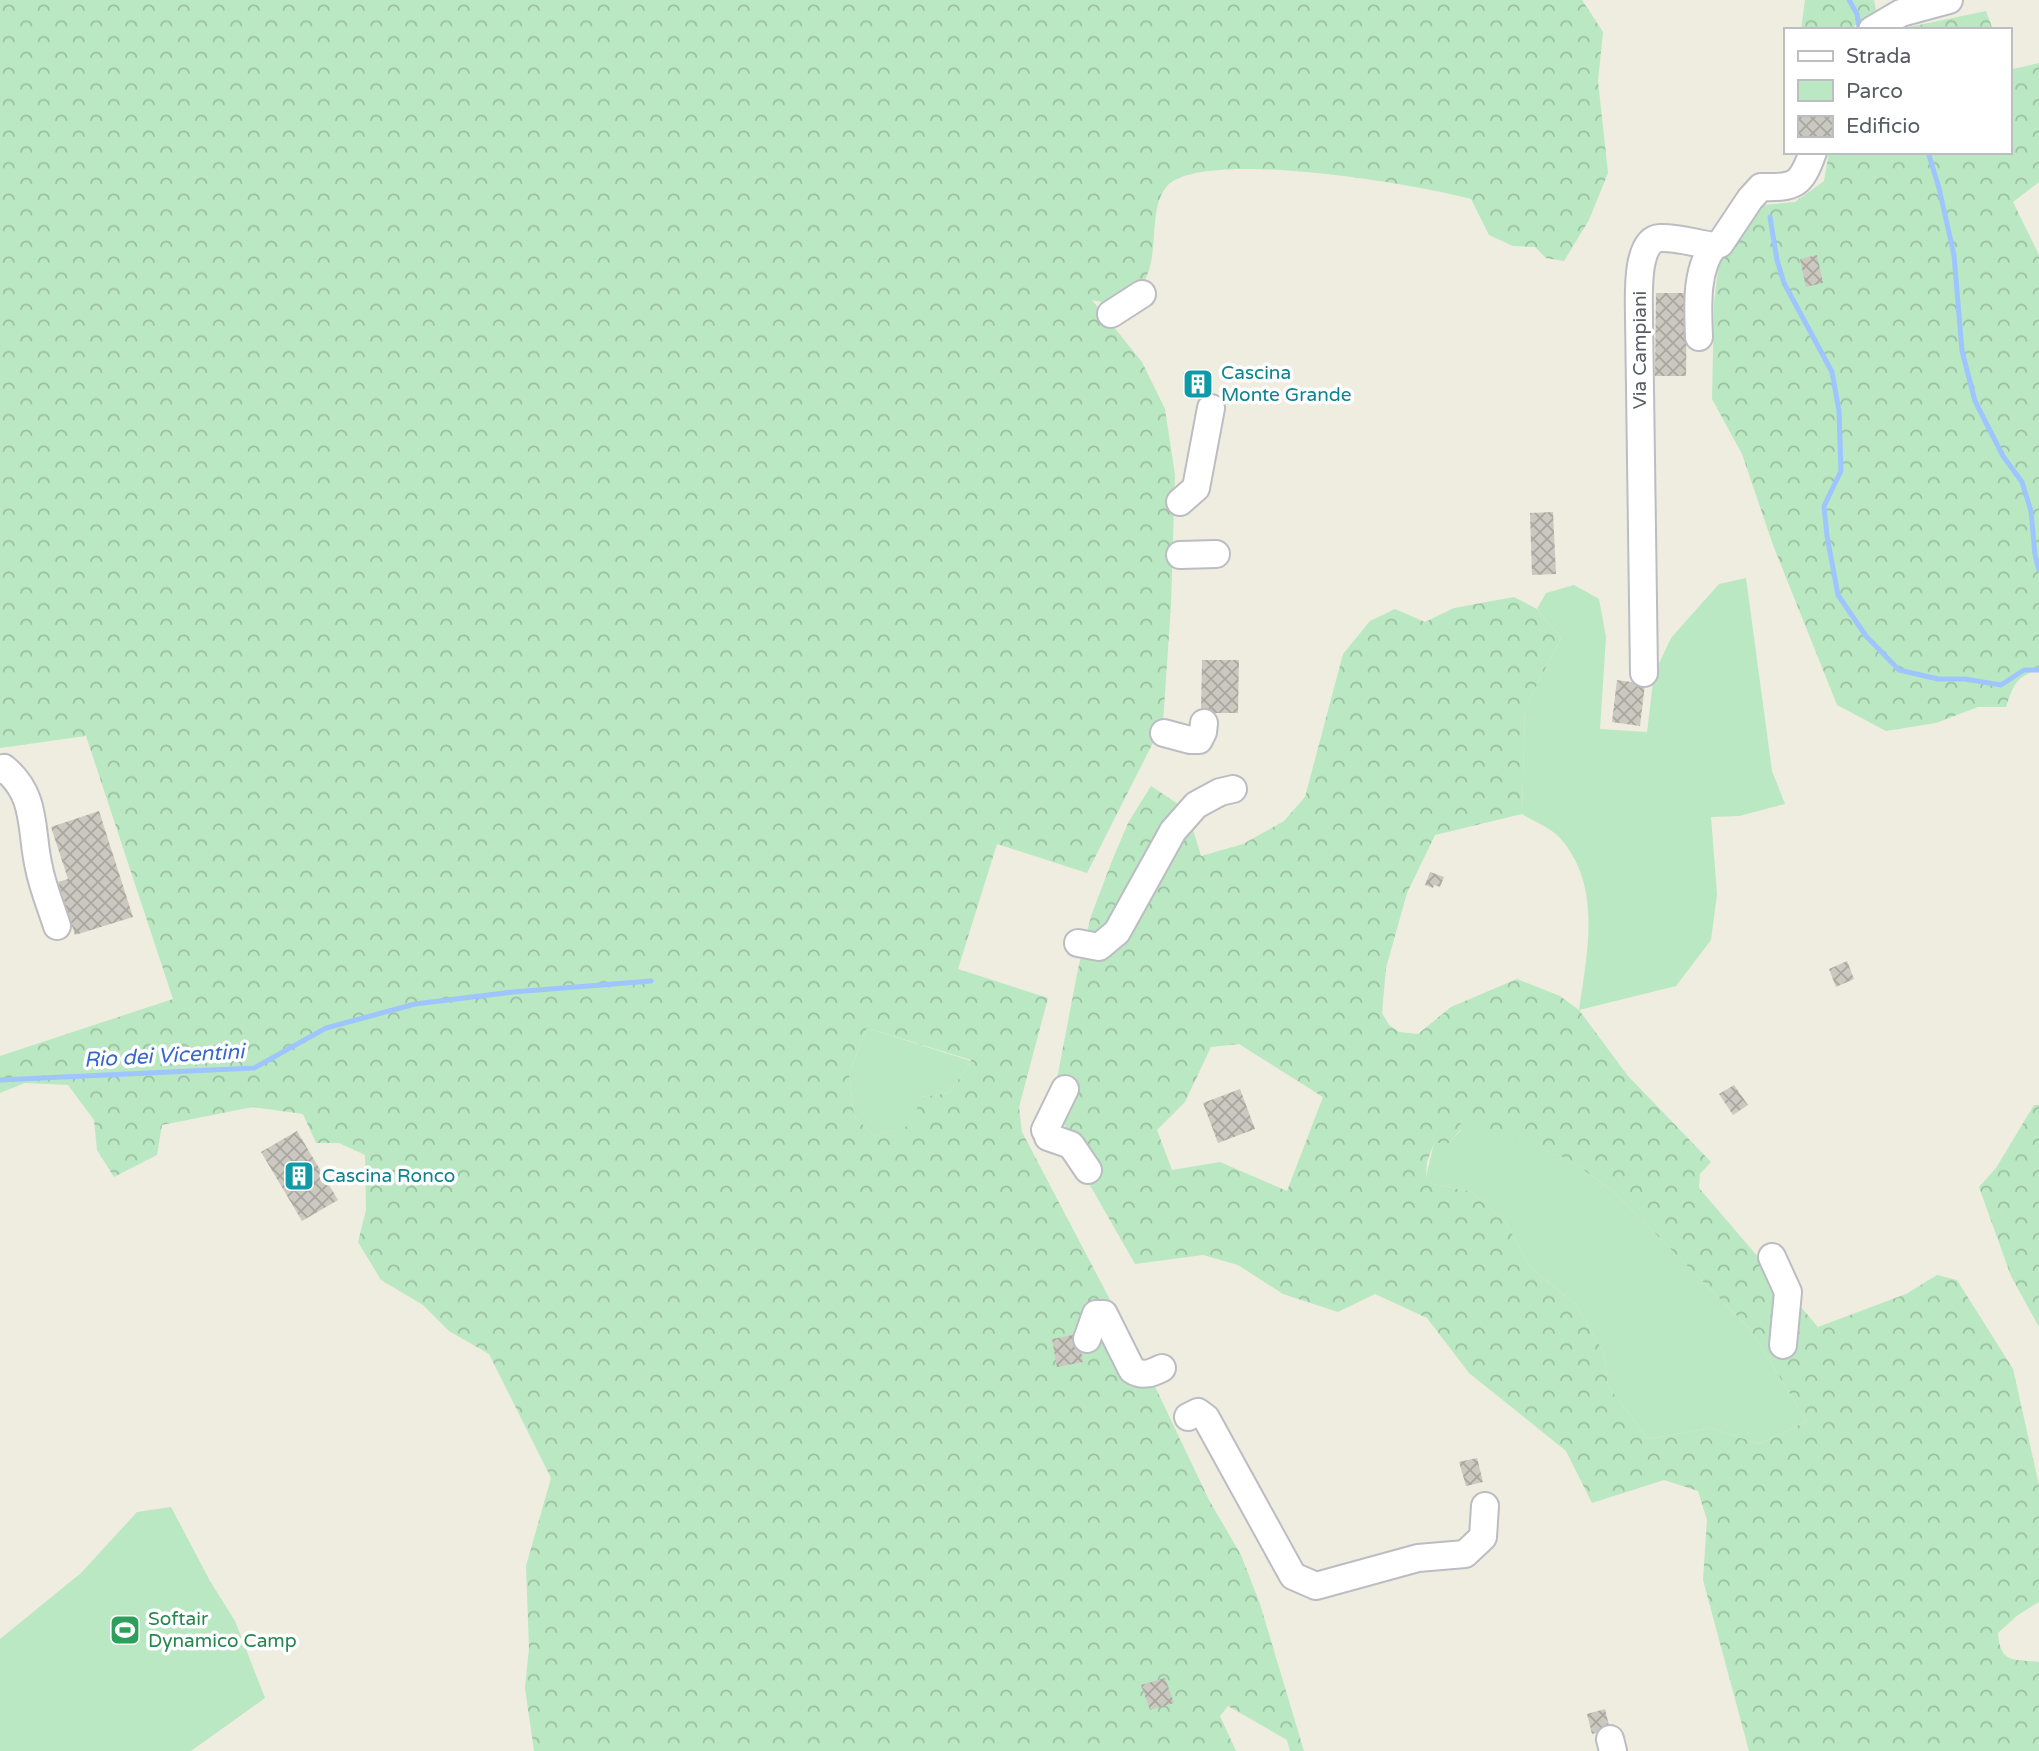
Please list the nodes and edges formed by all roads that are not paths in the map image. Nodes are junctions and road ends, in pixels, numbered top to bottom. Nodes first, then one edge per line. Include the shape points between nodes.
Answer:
1 (1949, 0) edge
2 (1875, 28) edge
3 (1812, 154) edge
4 (1714, 246) junction
5 (1142, 294) dead end
6 (1111, 314) dead end
7 (1699, 337) dead end
8 (1210, 408) dead end
9 (1180, 502) dead end
10 (1216, 554) dead end
11 (1180, 555) dead end
12 (1643, 673) dead end
13 (1204, 723) dead end
14 (1164, 733) dead end
15 (0, 770) edge
16 (1233, 789) dead end
17 (57, 926) dead end
18 (1078, 943) dead end
19 (1065, 1088) dead end
20 (1088, 1170) dead end
21 (1772, 1257) dead end
22 (1087, 1339) dead end
23 (1783, 1345) dead end
24 (1162, 1368) dead end
25 (1188, 1417) dead end
26 (1485, 1506) dead end

1 - 2 street via 1901,13
3 - 4 street via 1806,173 1793,185 1761,187
4 - 7 street via 1703,270
4 - 12 street, Via Campiani via 1658,238 1649,243 1640,274
5 - 6 street
8 - 9 street via 1196,488
10 - 11 street
13 - 14 street via 1199,740
15 - 17 street via 4,768 17,779 28,799 39,869
16 - 18 street via 1196,805 1173,831 1117,932 1099,947
19 - 20 street via 1046,1134 1071,1145
21 - 23 street via 1788,1292
22 - 24 street via 1096,1314 1104,1314 1132,1370 1150,1374
25 - 26 street via 1198,1412 1206,1418 1293,1576 1316,1586 1418,1558 1465,1554 1483,1537

